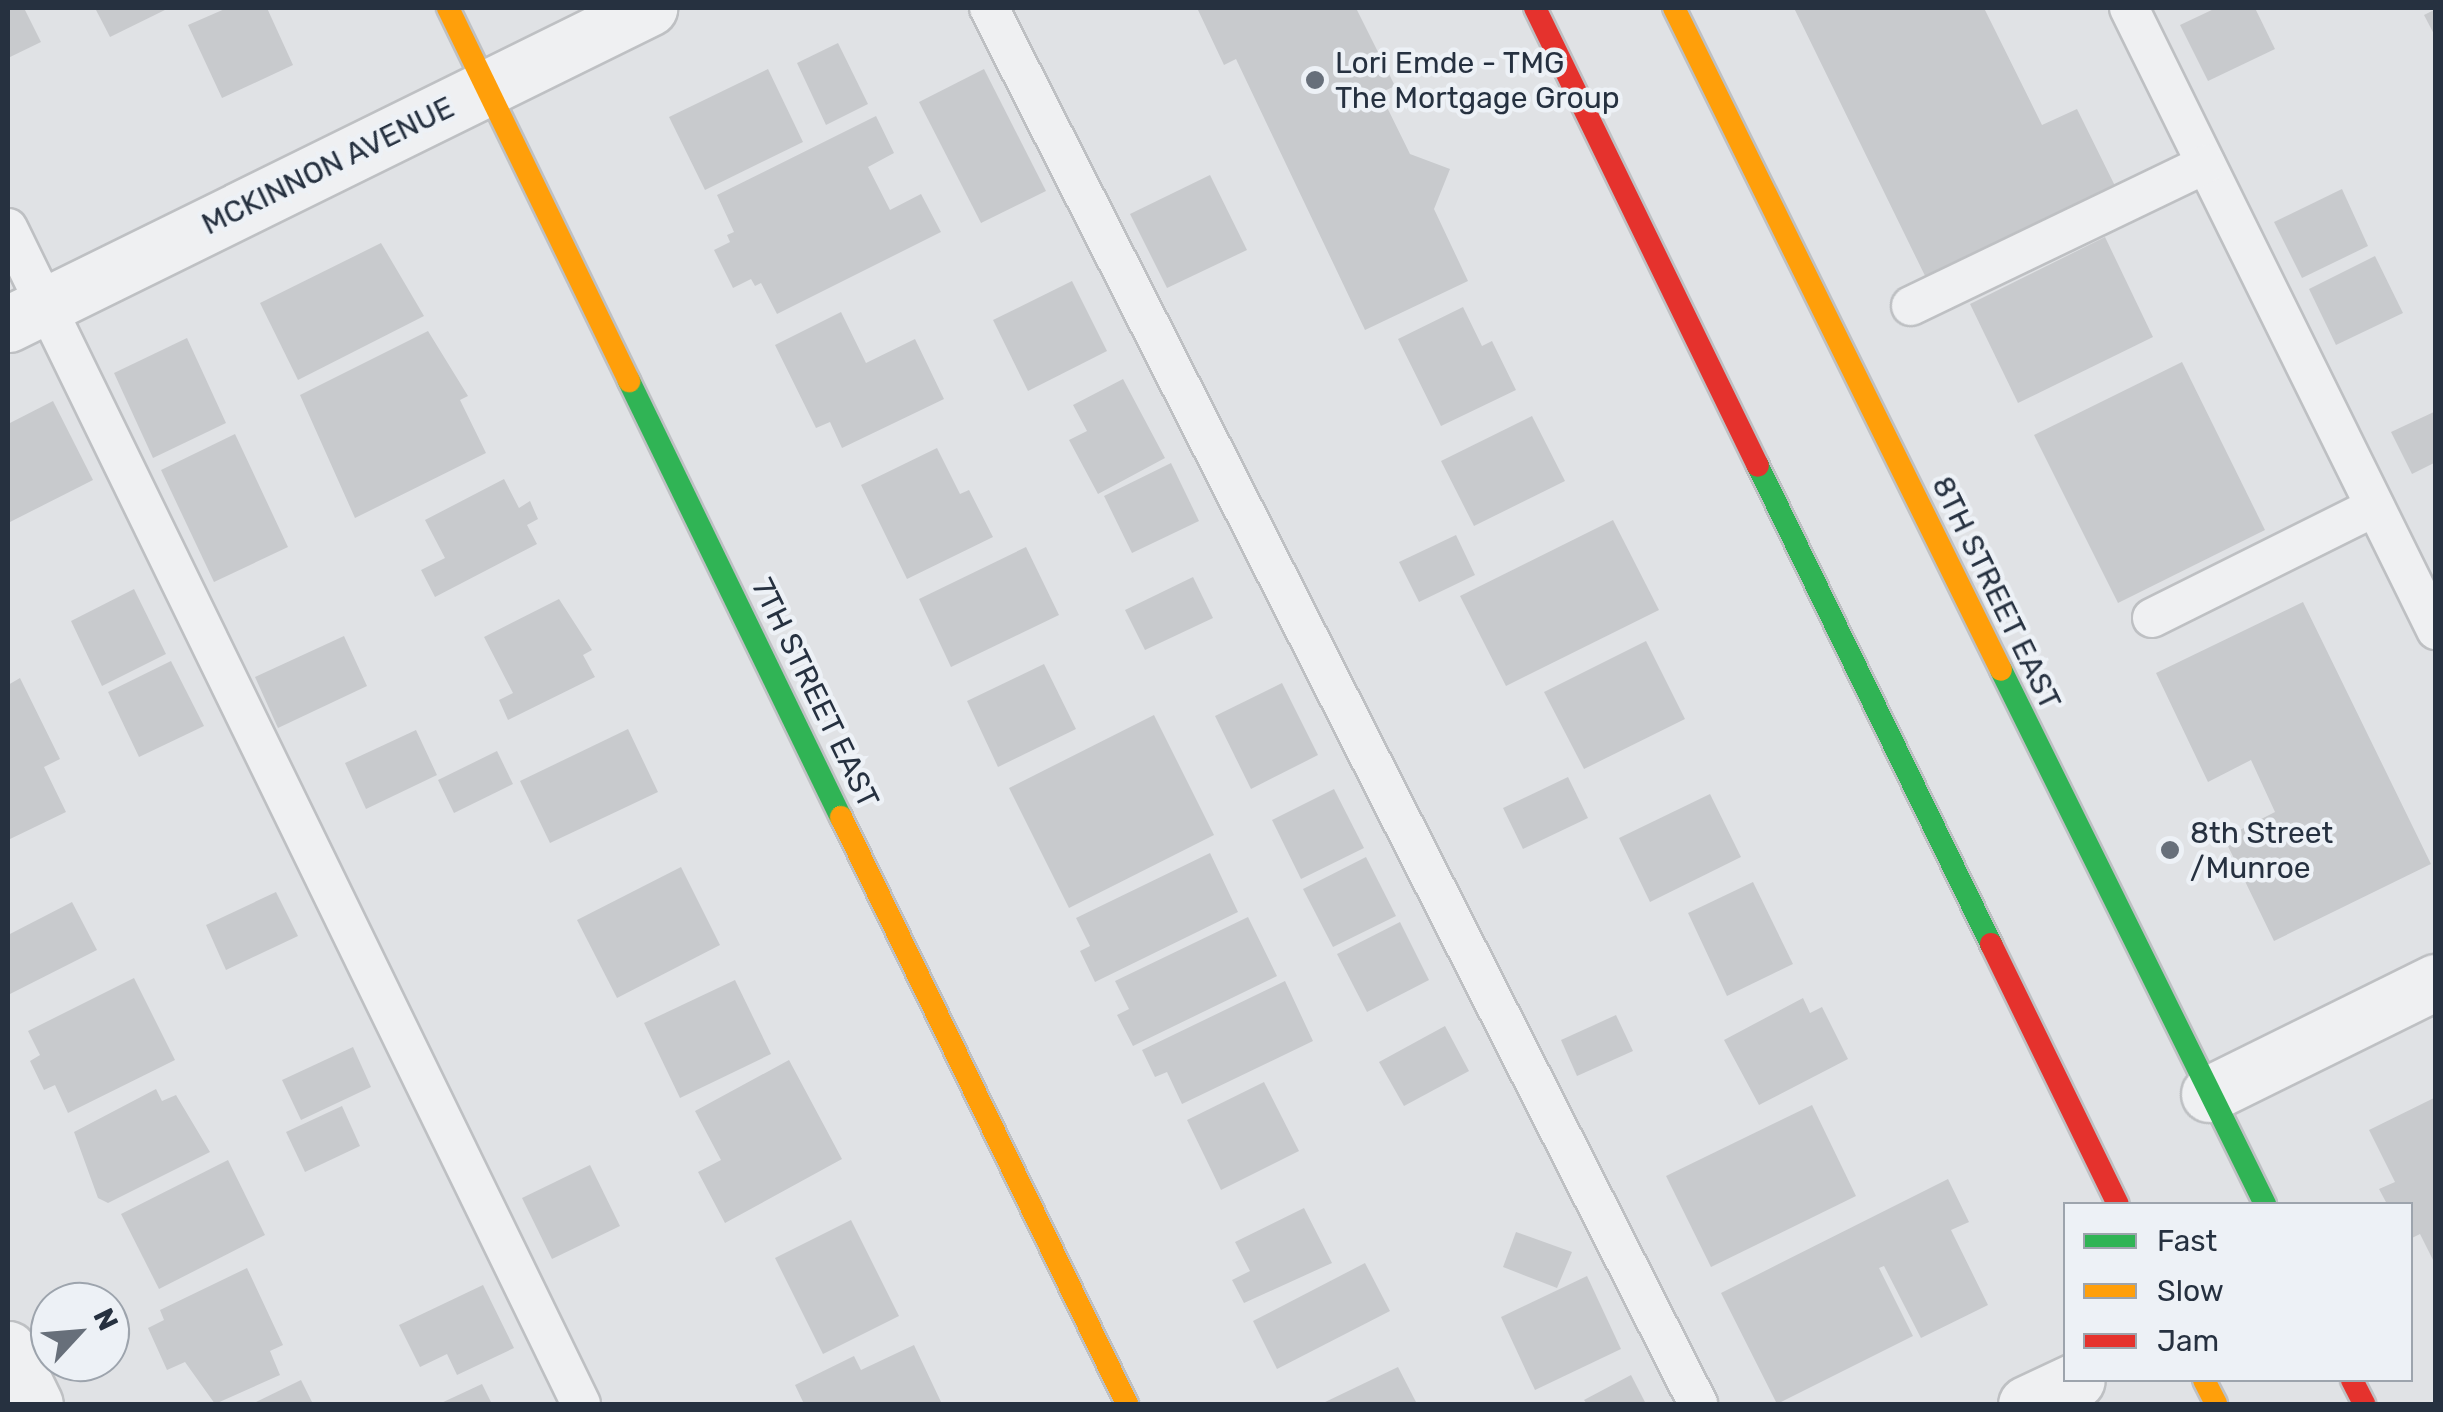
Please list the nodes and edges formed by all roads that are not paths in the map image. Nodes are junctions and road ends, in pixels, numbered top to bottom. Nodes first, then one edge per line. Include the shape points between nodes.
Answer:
1 (448, 8) edge
2 (649, 8) edge
3 (988, 8) edge
4 (1536, 8) edge
5 (1674, 8) edge
6 (2129, 8) edge
7 (488, 87) junction
8 (2206, 164) junction
9 (8, 228) edge
10 (1910, 306) dead end
11 (26, 314) edge
12 (2376, 507) junction
13 (2152, 618) dead end
14 (2436, 630) edge
15 (2436, 982) edge
16 (2209, 1094) junction
17 (2117, 1202) edge
18 (2265, 1202) edge
19 (8, 1349) edge
20 (2073, 1382) edge
21 (35, 1404) edge
22 (581, 1404) edge
23 (1127, 1404) edge
24 (1698, 1404) edge
25 (2026, 1404) edge

1 - 7 main road, 7TH STREET EAST
2 - 7 street, MCKINNON AVENUE
3 - 24 lane
4 - 17 main road
5 - 16 main road, 8TH STREET EAST
6 - 8 lane
7 - 11 street, MCKINNON AVENUE
7 - 23 main road, 7TH STREET EAST
8 - 10 lane
8 - 12 lane
9 - 11 lane
11 - 22 lane
12 - 13 lane
12 - 14 lane
15 - 16 street
16 - 18 main road, 8TH STREET EAST
19 - 21 street
20 - 25 street

